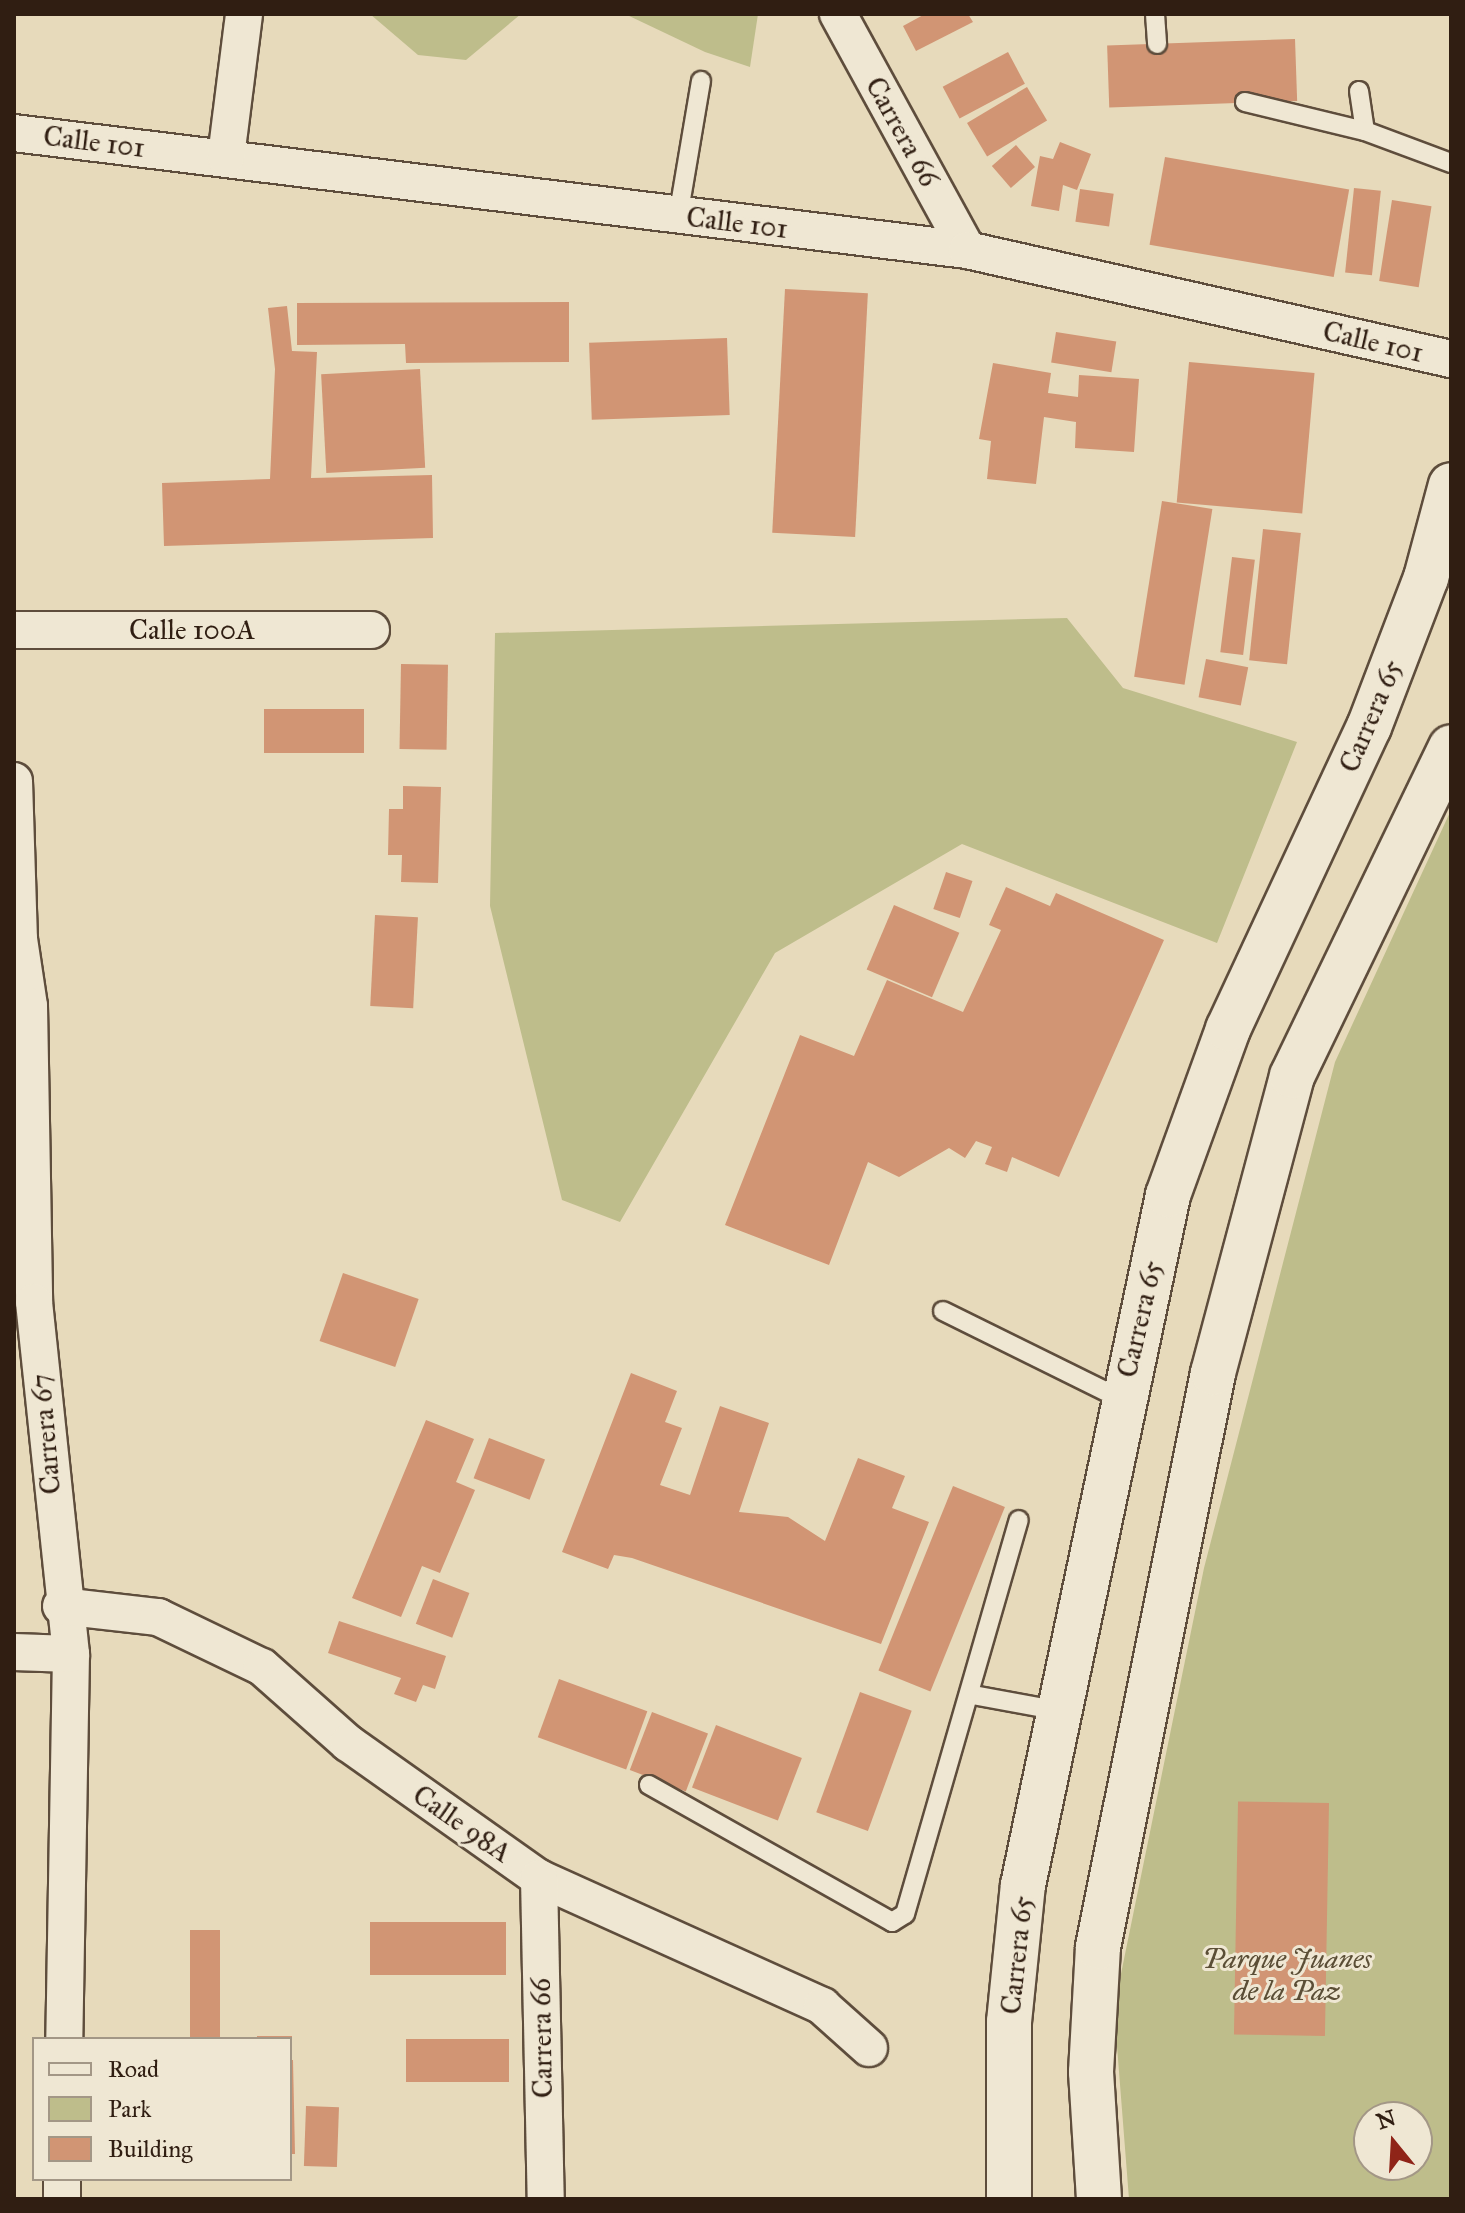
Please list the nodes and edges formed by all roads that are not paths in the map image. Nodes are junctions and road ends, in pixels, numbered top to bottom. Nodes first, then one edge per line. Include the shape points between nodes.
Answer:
1 (244, 14) edge
2 (838, 14) edge
3 (1155, 14) edge
4 (1157, 44) dead end
5 (701, 81) dead end
6 (1359, 91) dead end
7 (1245, 102) dead end
8 (1365, 131) junction
9 (14, 133) edge
10 (226, 157) junction
11 (1451, 163) edge
12 (678, 217) junction
13 (967, 250) junction
14 (1451, 359) edge
15 (1451, 485) edge
16 (14, 630) edge
17 (371, 630) dead end
18 (1451, 747) edge
19 (14, 781) edge
20 (21, 1004) edge
21 (943, 1311) dead end
22 (1121, 1399) junction
23 (1019, 1520) dead end
24 (61, 1606) junction
25 (14, 1652) edge
26 (71, 1654) junction
27 (973, 1695) junction
28 (1055, 1710) junction
29 (649, 1785) dead end
30 (539, 1878) junction
31 (64, 2037) edge
32 (869, 2048) dead end
33 (546, 2199) edge
34 (1009, 2199) edge
35 (1099, 2199) edge

1 - 10 street
2 - 13 street, Carrera 66
3 - 4 lane
5 - 12 lane
6 - 8 lane
7 - 8 lane
8 - 11 lane
9 - 10 street, Calle 101
10 - 12 street, Calle 101
12 - 13 street, Calle 101
13 - 14 street, Calle 101
15 - 22 main road, Carrera 65 via 1426,578 1369,727 1195,1110
16 - 17 street, Calle 100A
18 - 35 main road via 1292,1076 1213,1373 1116,1831 1098,1947 1091,2072
19 - 20 street, Carrera 67
20 - 24 street, Carrera 67 via 34,1302
21 - 22 lane
22 - 28 main road, Carrera 65
23 - 27 lane
24 - 26 street, Carrera 67
24 - 30 street, Calle 98A via 158,1617 262,1667 348,1743
25 - 26 street
26 - 31 street, Carrera 67
27 - 28 lane
27 - 29 lane via 914,1900 892,1922
28 - 34 main road, Carrera 65 via 1015,1957 1005,2120
30 - 32 street, Calle 98A via 822,2006
30 - 33 street, Carrera 66

